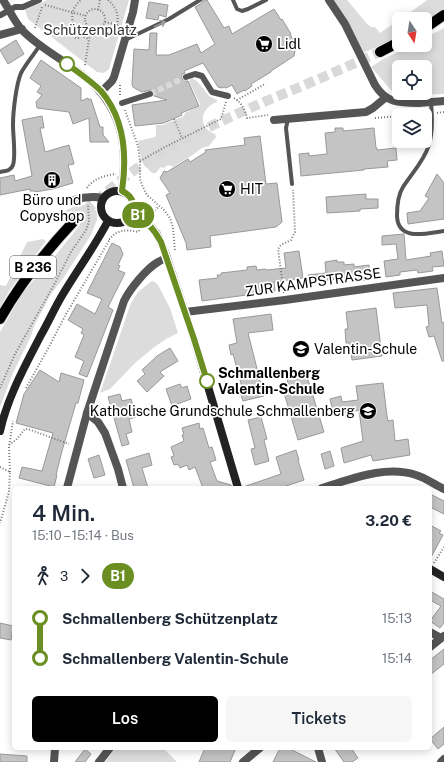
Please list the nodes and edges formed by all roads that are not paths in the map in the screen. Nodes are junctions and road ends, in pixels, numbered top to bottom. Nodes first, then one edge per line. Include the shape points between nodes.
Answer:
1 (3, 0) edge
2 (135, 0) edge
3 (200, 0) edge
4 (233, 0) edge
5 (266, 0) edge
6 (330, 0) edge
7 (39, 2) edge
8 (10, 11) junction
9 (1, 15) dead end
10 (444, 15) edge
11 (432, 23) edge
12 (22, 29) junction
13 (0, 35) edge
14 (125, 40) junction
15 (40, 45) junction
16 (392, 46) edge
17 (380, 52) tunnel mouth
18 (186, 77) tunnel mouth
19 (101, 92) junction
20 (150, 94) tunnel mouth
21 (228, 96) road end
22 (385, 98) junction
23 (444, 101) edge
24 (431, 102) junction
25 (122, 103) road end
26 (274, 117) road end
27 (288, 118) junction
28 (0, 172) edge
29 (292, 184) road end
30 (122, 191) junction
31 (103, 198) junction
32 (73, 200) dead end
33 (133, 213) junction
34 (74, 221) tunnel mouth
35 (108, 221) junction
36 (444, 231) edge
37 (167, 258) junction
38 (444, 279) edge
39 (185, 312) junction
40 (0, 319) edge
41 (87, 413) junction
42 (0, 431) edge
43 (68, 486) edge
44 (122, 486) edge
45 (237, 486) edge
46 (329, 486) edge
47 (444, 489) edge
48 (432, 570) edge
49 (444, 577) edge
50 (432, 633) edge
51 (442, 637) edge
52 (432, 645) edge
53 (55, 750) edge
54 (108, 750) edge
55 (258, 750) edge
56 (319, 750) edge
57 (444, 759) edge
58 (54, 762) edge
59 (99, 762) edge
60 (243, 762) edge
61 (322, 762) edge
62 (441, 762) edge

1 - 8 street
2 - 14 street
14 -> 3 lane via 169,19
4 - 5 lane via 237,9 242,11
6 - 22 street via 345,24 374,85
7 - 8 street
8 - 9 street
8 - 12 street
10 - 11 main road
12 - 13 street
12 - 15 street
14 - 19 street via 114,77
15 - 19 street via 84,76
15 - 28 lane via 21,73 16,93 13,165 7,171
16 - 17 main road
18 - 21 street via 195,74 202,76 212,92
19 - 30 street via 115,114 120,128 124,149
20 - 25 street
22 - 24 street via 401,103
22 - 27 street via 370,110 357,113
23 - 24 street
24 - 36 lane via 432,130 429,145 402,188 397,222 400,228 408,233
26 - 27 street
27 - 29 lane via 286,128
30 - 31 main road via 116,190
30 - 33 main road via 131,198
31 - 32 street via 87,197
31 - 35 main road via 102,213
33 - 35 main road via 122,223
33 - 37 main road via 146,221 157,234
34 - 40 main road, B 236 via 21,284
35 - 42 main road via 63,294 24,367 8,402
37 - 39 main road
37 - 41 street via 157,262 127,295
38 - 39 street, ZUR KAMPSTRASSE
39 - 45 main road
41 - 43 street
41 - 44 street via 98,422 105,433
46 - 47 street via 366,475 398,472 416,475
48 - 49 main road
50 - 51 street
51 - 52 street
53 - 58 street
54 - 59 street
55 - 60 street
56 - 61 street
57 - 62 street

